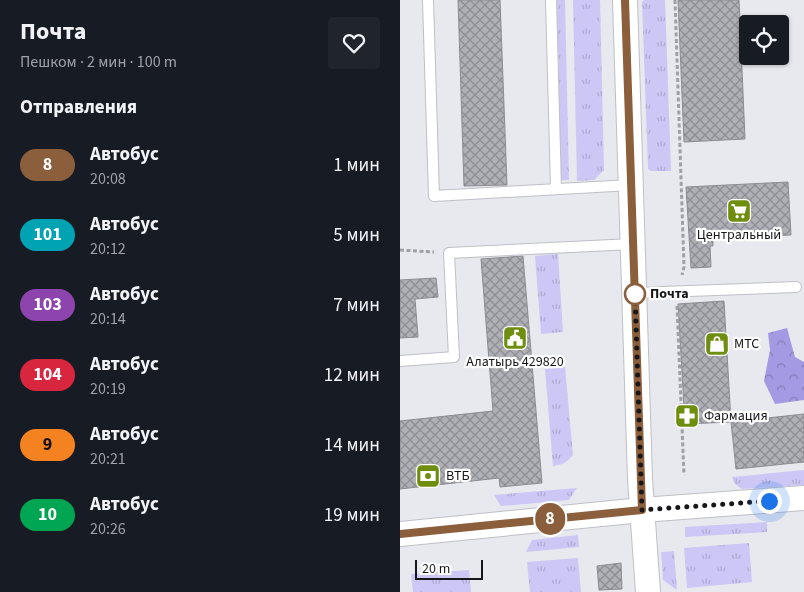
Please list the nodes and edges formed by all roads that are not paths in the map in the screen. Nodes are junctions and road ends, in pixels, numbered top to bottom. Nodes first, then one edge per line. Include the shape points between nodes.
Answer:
1 (428, 0) edge
2 (551, 0) edge
3 (625, 0) edge
4 (631, 185) junction
5 (556, 189) junction
6 (633, 244) junction
7 (796, 287) dead end
8 (635, 293) junction
9 (400, 361) edge
10 (804, 498) edge
11 (642, 510) junction
12 (400, 534) edge
13 (648, 592) edge

1 - 5 lane via 434,196
2 - 5 lane
3 - 4 street
4 - 5 lane
4 - 6 street
6 - 8 street
6 - 9 lane via 450,253 454,358
7 - 8 lane
8 - 11 street
10 - 11 street
11 - 12 street
11 - 13 street

